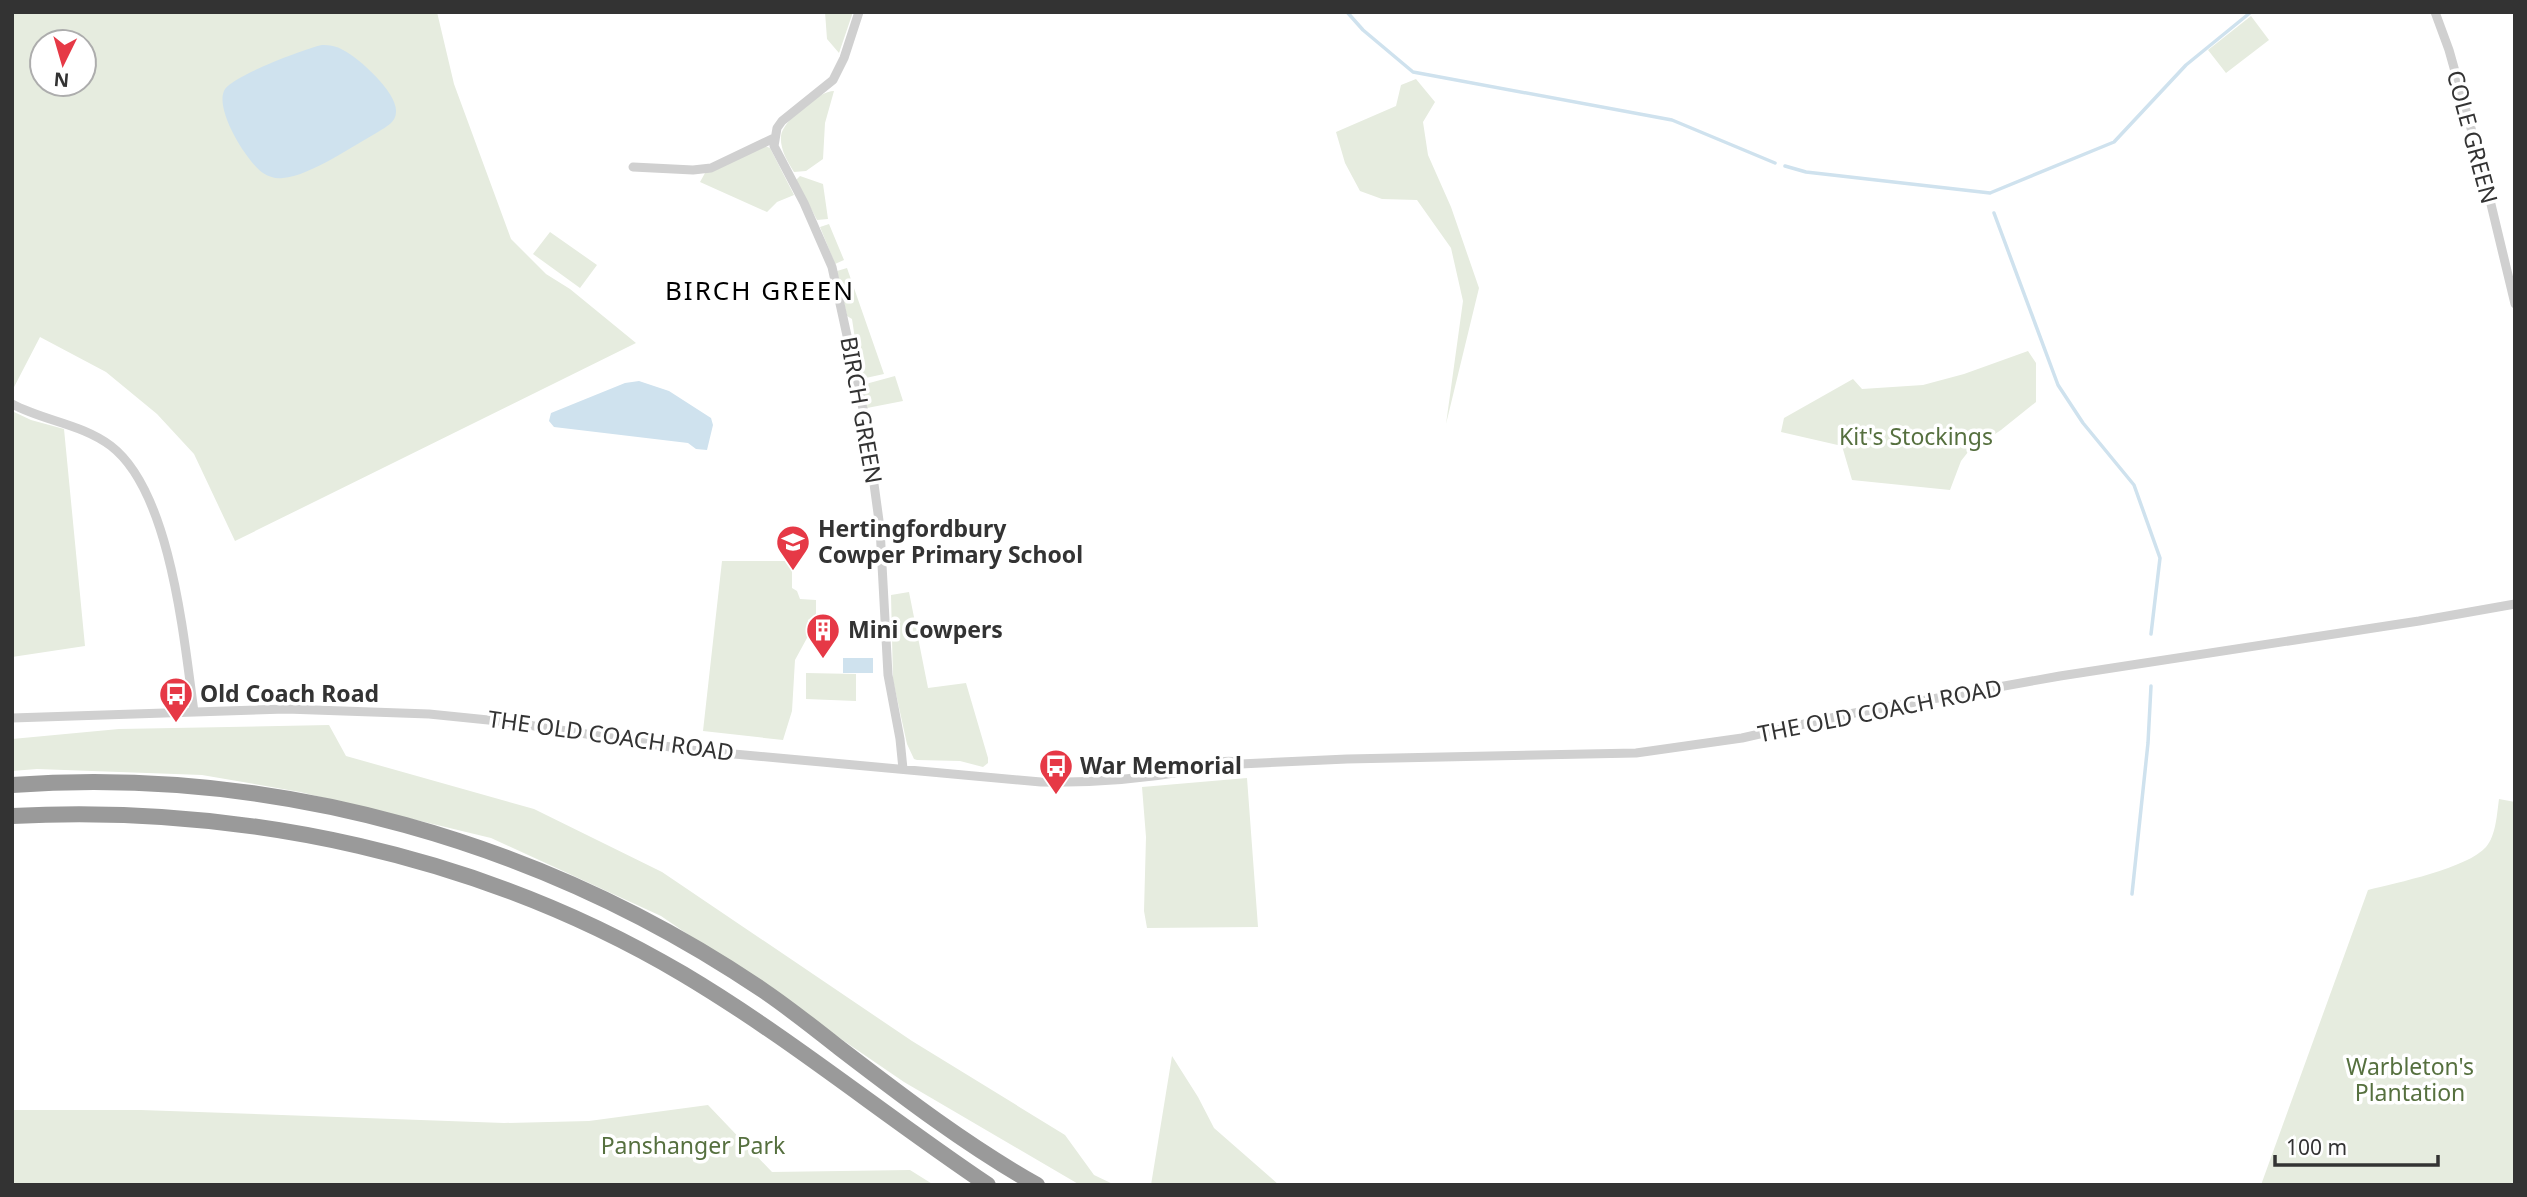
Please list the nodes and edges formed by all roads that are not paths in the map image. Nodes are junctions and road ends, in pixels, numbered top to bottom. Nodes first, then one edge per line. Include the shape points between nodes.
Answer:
1 (859, 12) edge
2 (2435, 12) edge
3 (774, 138) junction
4 (633, 167) dead end
5 (2515, 304) edge
6 (12, 404) edge
7 (2515, 604) edge
8 (194, 712) junction
9 (12, 718) edge
10 (903, 769) junction
11 (12, 785) edge
12 (12, 816) edge
13 (988, 1185) edge
14 (1037, 1185) edge

1 - 3 street via 832,80 782,121
2 - 5 street, COLE GREEN via 2480,158
3 - 4 street via 711,167
3 - 10 street, BIRCH GREEN via 832,267 851,349 879,515 888,676
6 - 8 street via 100,438 121,454 142,484 164,545
7 - 10 street, THE OLD COACH ROAD via 2060,676 1742,738 1636,753 1240,764 1218,770 1070,783
8 - 9 street, THE OLD COACH ROAD
8 - 10 street, THE OLD COACH ROAD via 330,709 429,714 690,750
11 - 14 highway via 118,781 298,799 420,829 530,866 637,914 765,991 968,1142
12 - 13 highway via 111,814 247,824 370,849 473,877 587,924 682,974

